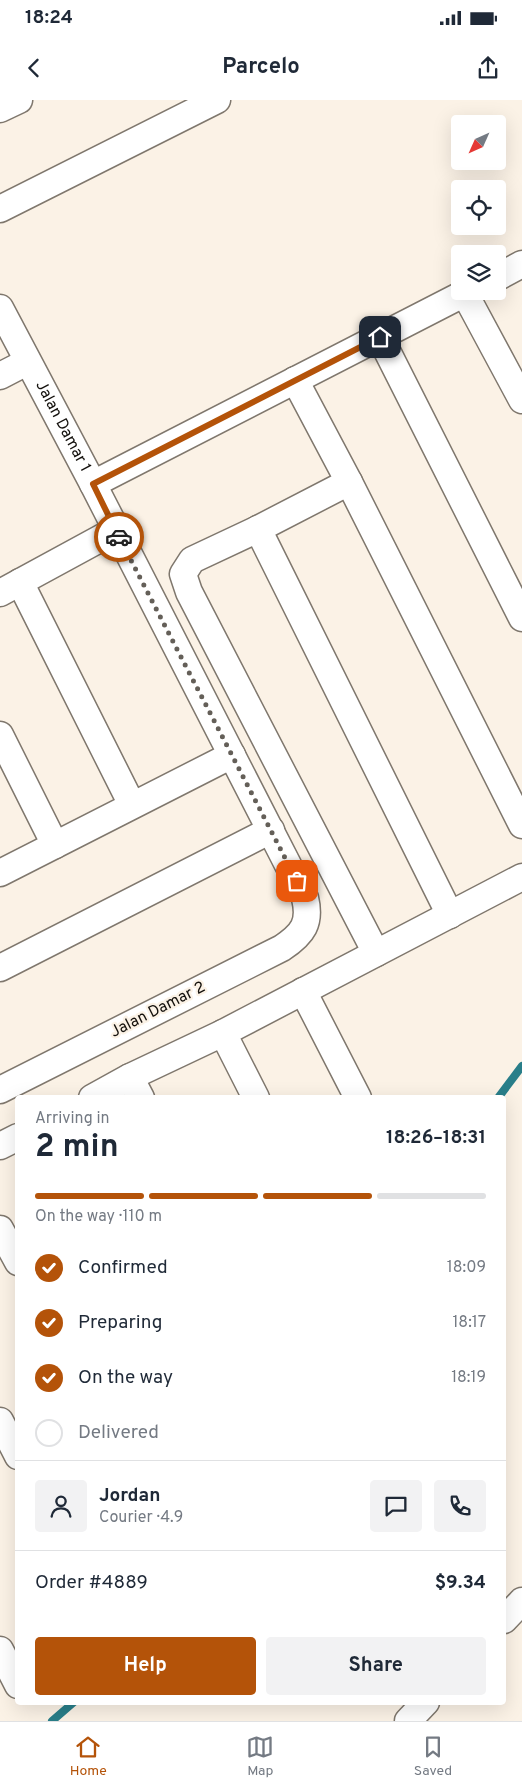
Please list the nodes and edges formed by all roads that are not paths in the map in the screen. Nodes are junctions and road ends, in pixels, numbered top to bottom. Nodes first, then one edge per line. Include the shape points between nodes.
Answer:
1 (19, 100) edge
2 (217, 100) edge
3 (0, 110) edge
4 (0, 209) edge
5 (522, 264) edge
6 (506, 273) edge
7 (452, 300) edge
8 (471, 300) edge
9 (0, 308) edge
10 (380, 337) junction
11 (27, 362) junction
12 (0, 376) edge
13 (295, 380) junction
14 (522, 400) edge
15 (349, 482) junction
16 (93, 484) junction
17 (116, 530) junction
18 (258, 530) junction
19 (10, 587) edge
20 (522, 618) edge
21 (0, 735) edge
22 (232, 755) junction
23 (132, 805) junction
24 (522, 826) edge
25 (271, 830) junction
26 (55, 845) junction
27 (0, 873) edge
28 (522, 877) edge
29 (450, 914) junction
30 (307, 921) joint
31 (376, 953) junction
32 (0, 968) edge
33 (303, 991) junction
34 (223, 1033) junction
35 (136, 1087) edge
36 (0, 1090) edge
37 (104, 1095) edge
38 (254, 1095) edge
39 (356, 1095) edge
40 (15, 1138) edge
41 (0, 1146) edge
42 (0, 1229) edge
43 (15, 1256) edge
44 (0, 1421) edge
45 (15, 1450) edge
46 (522, 1601) edge
47 (506, 1618) edge
48 (0, 1650) edge
49 (15, 1679) edge
50 (15, 1692) edge
51 (0, 1698) edge
52 (423, 1705) edge
53 (408, 1721) edge

1 - 3 street
2 - 4 street
5 - 6 street
7 - 10 street
8 - 14 street
9 - 11 street, Jalan Damar 1
10 - 13 street
10 - 20 street
11 - 12 street
11 - 16 street, Jalan Damar 1
13 - 15 street
13 - 16 street
15 - 18 street
15 - 24 street
16 - 17 street, Jalan Damar 1
17 - 19 street
17 - 22 street, Jalan Damar 1
18 - 29 street
18 - 31 street via 192,560 184,574 193,600
19 - 23 street
21 - 26 street
22 - 23 street
22 - 25 street, Jalan Damar 1
23 - 26 street
25 - 30 street, Jalan Damar 1 via 305,898
25 - 32 street
26 - 27 street
28 - 29 street
29 - 31 street
30 - 36 street, Jalan Damar 2 via 294,940 282,948
31 - 33 street
33 - 34 street
33 - 39 street
34 - 35 street
34 - 38 street
35 - 37 street
40 - 41 street
42 - 43 street
44 - 45 street
46 - 47 street
48 - 49 street
50 - 51 street
52 - 53 street

